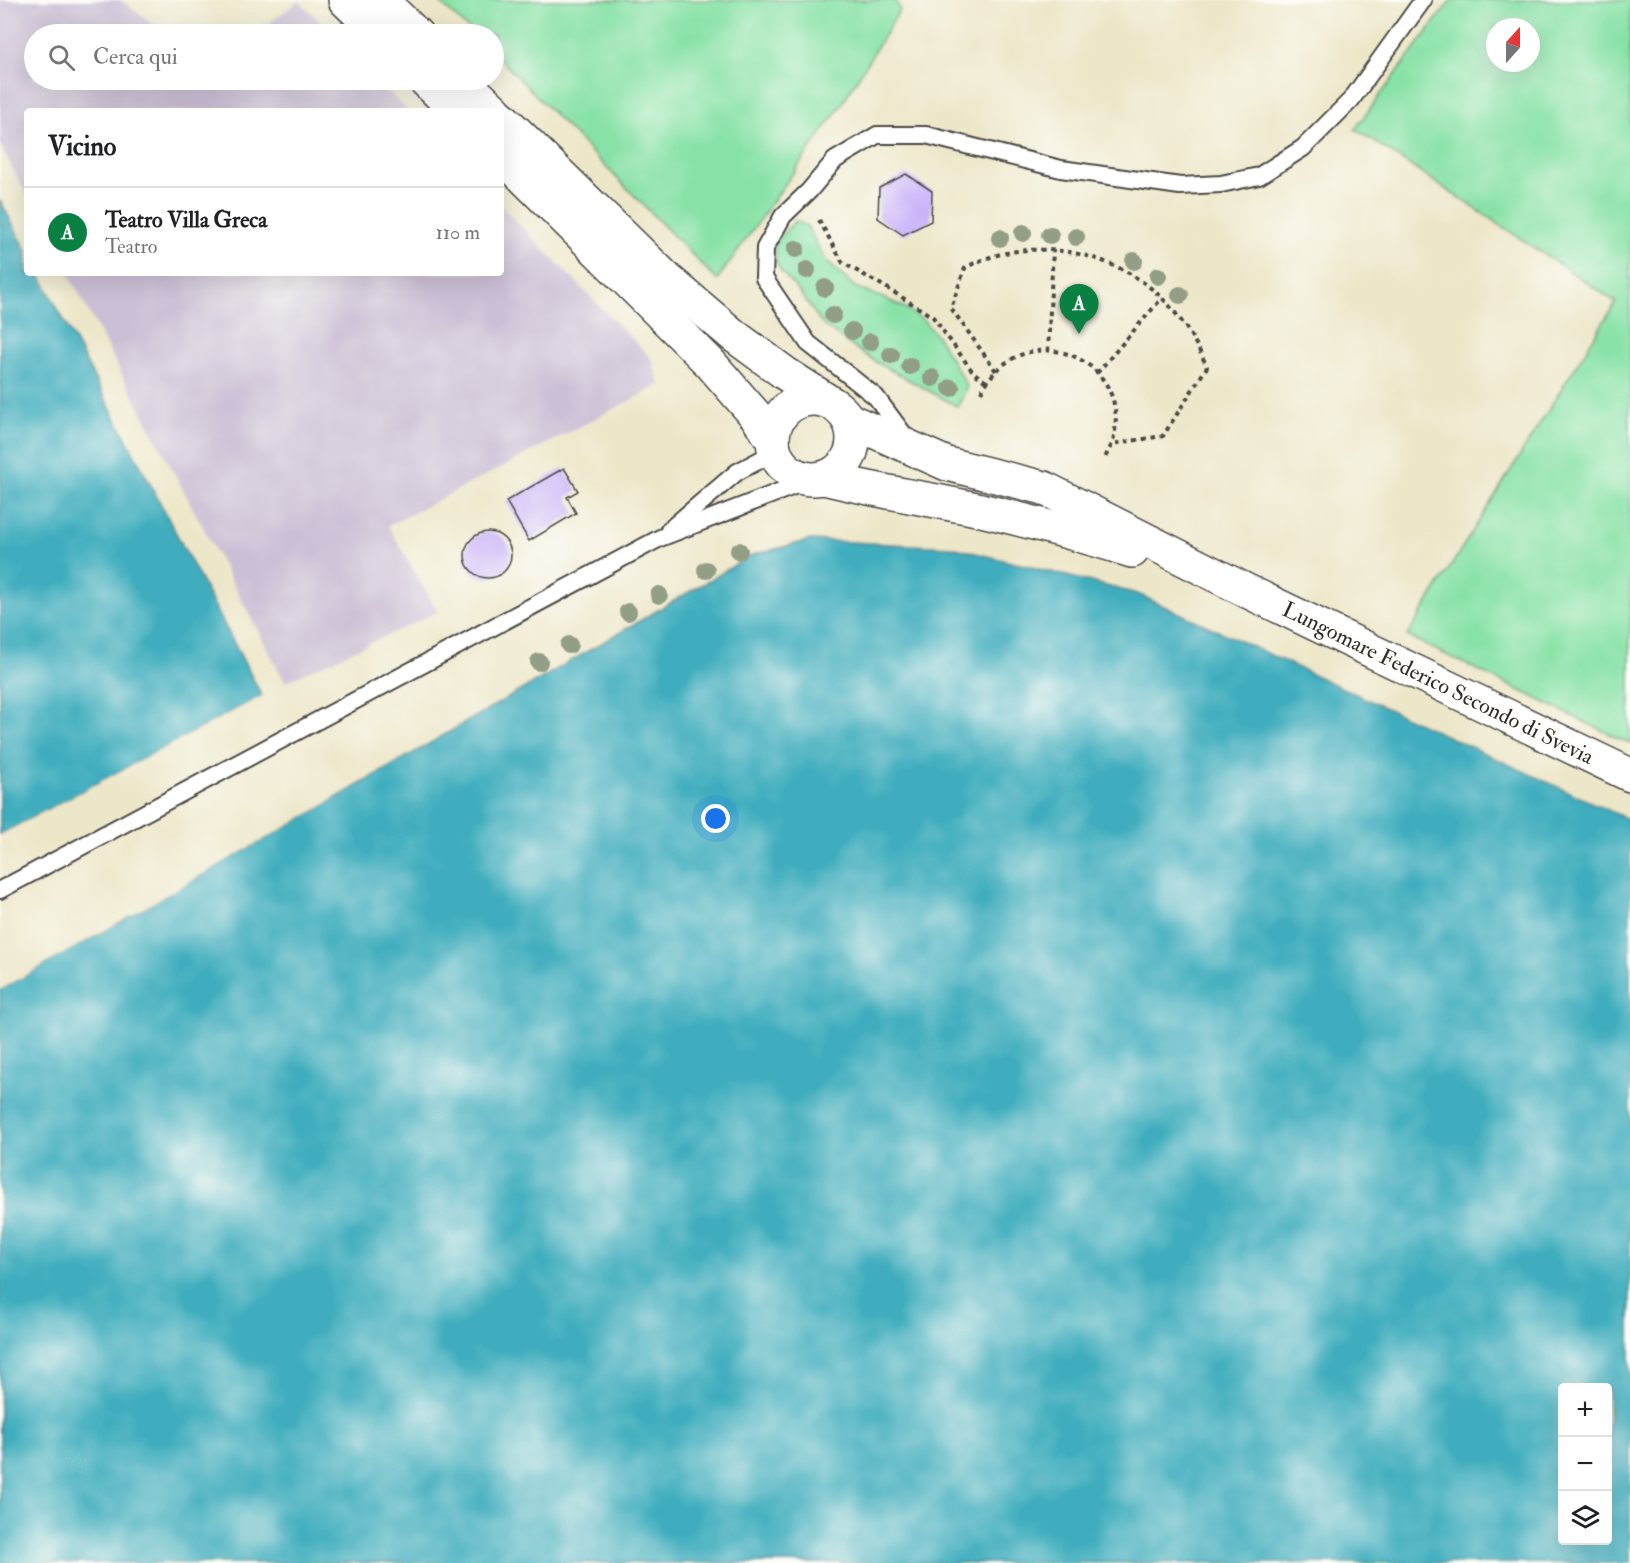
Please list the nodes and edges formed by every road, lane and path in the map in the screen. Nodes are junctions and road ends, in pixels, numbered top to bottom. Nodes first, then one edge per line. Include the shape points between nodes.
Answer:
1 (345, 0) edge
2 (381, 0) edge
3 (1423, 0) edge
4 (370, 24) edge
5 (406, 24) edge
6 (435, 90) edge
7 (473, 90) edge
8 (454, 108) edge
9 (492, 108) edge
10 (504, 120) edge
11 (504, 158) edge
12 (809, 190) junction
13 (1053, 250) junction
14 (1161, 298) junction
15 (1047, 351) junction
16 (996, 371) junction
17 (1097, 373) junction
18 (986, 382) junction
19 (981, 392) dead end
20 (840, 412) junction
21 (1112, 444) junction
22 (774, 446) junction
23 (914, 449) junction
24 (1105, 458) dead end
25 (818, 479) junction
26 (660, 538) junction
27 (1247, 591) junction
28 (1630, 775) edge
29 (0, 890) edge

1 - 4 street
2 - 5 street
3 - 12 lane via 1351,100 1303,148 1259,176 1221,184 1180,186 1061,169 926,135 878,135 835,160
6 - 8 street
7 - 9 street
10 - 20 street, Lungomare Federico Secondo di Svevia via 668,279 733,335
11 - 22 street via 710,363 757,417
12 - 18 path via 820,224 843,262 933,317 973,372
12 - 23 lane via 783,216 765,248 764,278 808,343 876,397
13 - 14 path via 1111,264
13 - 15 path
13 - 16 path via 995,255 965,268 951,308
14 - 17 path
14 - 21 path via 1197,344 1207,367 1163,436
15 - 16 path via 1031,351 1010,359
15 - 17 path via 1075,356
16 - 18 path
17 - 21 path via 1109,389 1116,412
18 - 19 path
20 - 22 street via 820,400 797,402 779,417 774,428
20 - 23 street, Lungomare Federico Secondo di Svevia
20 - 25 street via 852,432 850,455 835,473
21 - 24 path
22 - 25 street via 780,463 789,472
22 - 26 lane via 737,472
23 - 27 street, Lungomare Federico Secondo di Svevia via 947,464 1044,488
25 - 26 lane
25 - 27 street, Lungomare Federico Secondo di Svevia via 981,510 1090,537
26 - 29 lane
27 - 28 street, Lungomare Federico Secondo di Svevia

